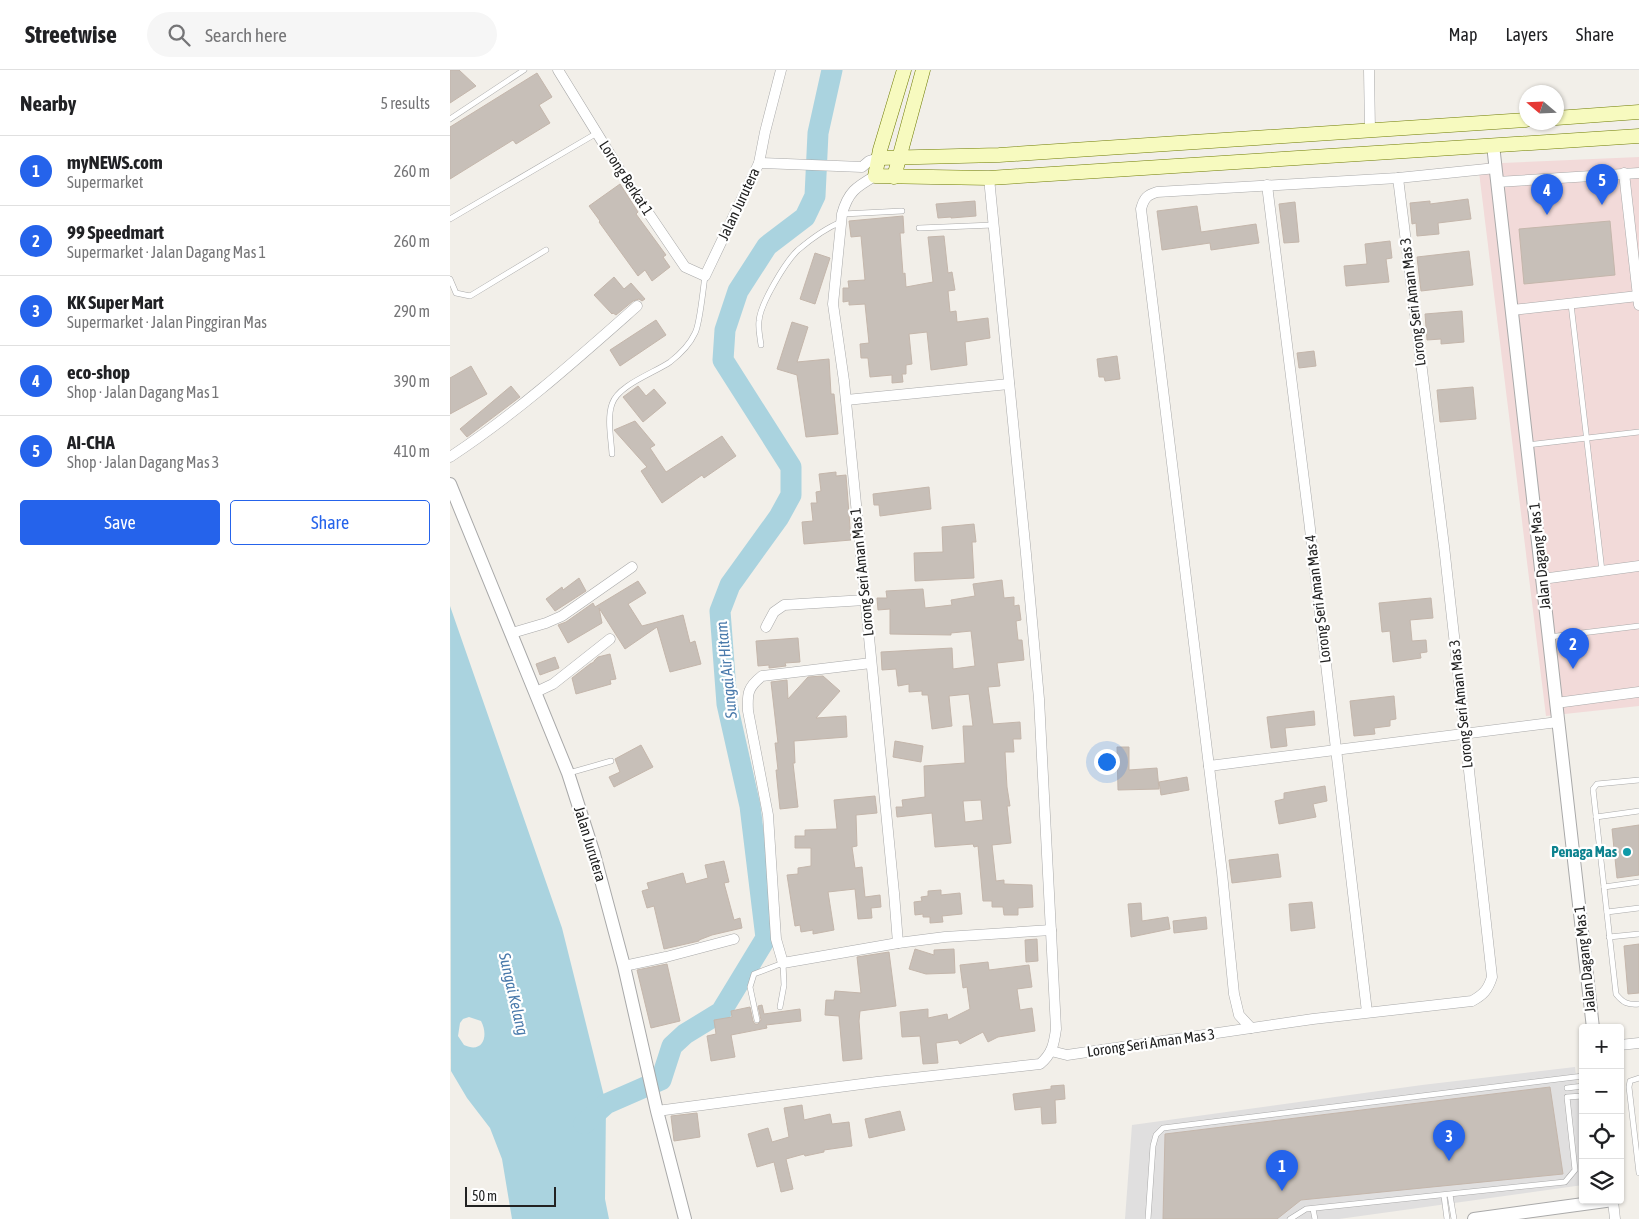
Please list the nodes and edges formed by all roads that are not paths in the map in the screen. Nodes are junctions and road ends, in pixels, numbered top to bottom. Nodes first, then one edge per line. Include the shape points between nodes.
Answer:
1 (524, 70) edge
2 (558, 70) edge
3 (781, 70) edge
4 (904, 70) edge
5 (923, 70) edge
6 (1369, 70) edge
7 (1639, 112) edge
8 (1564, 117) edge
9 (450, 119) edge
10 (1519, 120) edge
11 (1370, 130) junction
12 (597, 133) junction
13 (1639, 136) edge
14 (1493, 145) junction
15 (898, 157) junction
16 (879, 158) junction
17 (759, 163) junction
18 (862, 167) junction
19 (1496, 168) junction
20 (1639, 172) edge
21 (1624, 174) junction
22 (875, 176) junction
23 (894, 177) junction
24 (989, 178) junction
25 (1398, 178) junction
26 (1497, 182) junction
27 (1267, 186) junction
28 (902, 211) dead end
29 (841, 218) junction
30 (450, 219) edge
31 (994, 225) junction
32 (919, 228) dead end
33 (546, 250) dead end
34 (704, 276) junction
35 (450, 279) edge
36 (1638, 300) edge
37 (1571, 303) junction
38 (637, 306) dead end
39 (1512, 310) junction
40 (761, 344) dead end
41 (1009, 384) junction
42 (846, 400) junction
43 (1639, 432) edge
44 (1586, 438) junction
45 (1527, 446) junction
46 (612, 454) dead end
47 (450, 457) edge
48 (450, 484) edge
49 (1639, 566) edge
50 (632, 567) dead end
51 (1602, 571) junction
52 (1542, 579) junction
53 (865, 600) junction
54 (1639, 626) edge
55 (766, 627) dead end
56 (512, 633) junction
57 (1549, 637) junction
58 (610, 639) dead end
59 (871, 663) junction
60 (536, 692) junction
61 (1639, 692) edge
62 (1556, 703) junction
63 (1558, 722) junction
64 (1464, 734) junction
65 (1336, 750) junction
66 (612, 761) dead end
67 (1209, 766) junction
68 (568, 773) junction
69 (1639, 780) edge
70 (1639, 811) edge
71 (1596, 817) junction
72 (1639, 882) edge
73 (1604, 887) junction
74 (1639, 908) edge
75 (1606, 912) junction
76 (1051, 930) junction
77 (1639, 934) edge
78 (1609, 937) junction
79 (734, 938) dead end
80 (898, 943) junction
81 (783, 963) junction
82 (624, 966) junction
83 (1639, 1004) edge
84 (780, 1008) dead end
85 (1367, 1012) junction
86 (757, 1020) dead end
87 (1593, 1024) edge
88 (1252, 1028) junction
89 (1639, 1043) edge
90 (1624, 1045) edge
91 (1051, 1051) junction
92 (1579, 1077) edge
93 (1569, 1078) junction
94 (1639, 1078) edge
95 (1579, 1087) edge
96 (1579, 1096) edge
97 (656, 1111) junction
98 (1639, 1173) edge
99 (1450, 1195) junction
100 (1444, 1196) junction
101 (1590, 1204) edge
102 (1613, 1204) edge
103 (1313, 1209) junction
104 (685, 1219) edge
105 (1148, 1219) edge
106 (1290, 1219) edge
107 (1315, 1219) edge
108 (1447, 1219) edge
109 (1454, 1219) edge
110 (1474, 1219) edge
111 (1615, 1219) edge

1 - 9 lane
2 - 12 street, Lorong Berkat 1
3 - 17 street, Jalan Jurutera
4 - 16 main road
5 - 15 main road
6 - 11 street
7 - 8 main road
10 - 11 main road
11 - 15 main road via 999,155
12 - 30 lane
12 - 34 street, Lorong Berkat 1 via 685,267
13 - 14 main road
14 - 19 street, Jalan Dagang Mas 1
14 - 24 main road
15 - 16 main road
15 - 23 main road
16 - 18 street
16 - 22 main road
17 - 18 street
17 - 34 street, Jalan Jurutera
18 - 22 street via 867,174
19 - 25 street
19 - 26 street, Jalan Dagang Mas 1
20 - 21 street
21 - 26 street
21 - 36 street
22 - 23 main road
22 - 29 street, Lorong Seri Aman Mas 1 via 856,187 845,202
23 - 24 main road
24 - 31 street
25 - 27 street
25 - 64 street, Lorong Seri Aman Mas 3
26 - 39 street, Jalan Dagang Mas 1
27 - 65 street, Lorong Seri Aman Mas 4
27 - 67 street via 1157,192 1143,200 1141,209
28 - 29 lane
29 - 40 lane via 797,251 773,285 762,305 759,321
29 - 42 street, Lorong Seri Aman Mas 1 via 834,304
31 - 32 lane
31 - 41 street
33 - 35 lane via 470,296 456,293
34 - 46 lane via 696,332 682,351 616,395 610,416
36 - 37 street
37 - 39 street
37 - 44 lane
38 - 47 street via 551,382
39 - 45 street, Jalan Dagang Mas 1
41 - 42 street
41 - 76 street via 1038,699
42 - 53 street, Lorong Seri Aman Mas 1
43 - 44 lane
44 - 45 lane
44 - 51 lane
45 - 52 street, Jalan Dagang Mas 1
48 - 56 street, Jalan Jurutera
49 - 51 street
50 - 56 street via 562,616
51 - 52 street
52 - 57 street, Jalan Dagang Mas 1
53 - 55 street via 784,605 774,612
53 - 59 street, Lorong Seri Aman Mas 1
54 - 57 lane
56 - 60 street, Jalan Jurutera
57 - 62 street, Jalan Dagang Mas 1
58 - 60 street via 553,684
59 - 80 street, Lorong Seri Aman Mas 1
59 - 81 street via 762,676 752,684 747,696 768,815 776,939
60 - 68 street, Jalan Jurutera
61 - 62 street
62 - 63 street, Jalan Dagang Mas 1
63 - 64 street
63 - 87 street, Jalan Dagang Mas 1
64 - 65 street
64 - 85 street, Lorong Seri Aman Mas 3 via 1492,977 1489,988 1472,1001
65 - 67 street
65 - 85 street, Lorong Seri Aman Mas 4
66 - 68 lane
67 - 88 street via 1234,994 1239,1015
68 - 82 street, Jalan Jurutera
69 - 71 lane via 1597,784 1593,790
70 - 71 lane
71 - 73 lane
72 - 73 lane
73 - 75 lane
74 - 75 lane
75 - 78 lane
76 - 80 street
76 - 91 street via 1056,1029
77 - 78 lane
78 - 83 lane via 1616,994 1622,1002
79 - 82 street
80 - 81 street
81 - 84 lane
81 - 86 lane via 754,974 750,987
82 - 97 street, Jalan Jurutera
85 - 88 street, Lorong Seri Aman Mas 3
88 - 91 street, Lorong Seri Aman Mas 3 via 1067,1055
89 - 90 street
91 - 97 street via 1040,1064
92 - 93 lane
93 - 95 lane via 1569,1088
93 - 105 lane via 1163,1128 1156,1135 1153,1146
94 - 98 lane via 1630,1081 1629,1087
96 - 99 lane via 1567,1097 1575,1170 1565,1182
97 - 104 street, Jalan Jurutera
99 - 100 lane
99 - 109 lane
100 - 103 lane
100 - 108 lane
101 - 110 street
102 - 111 street
103 - 106 lane via 1306,1209
103 - 107 lane

